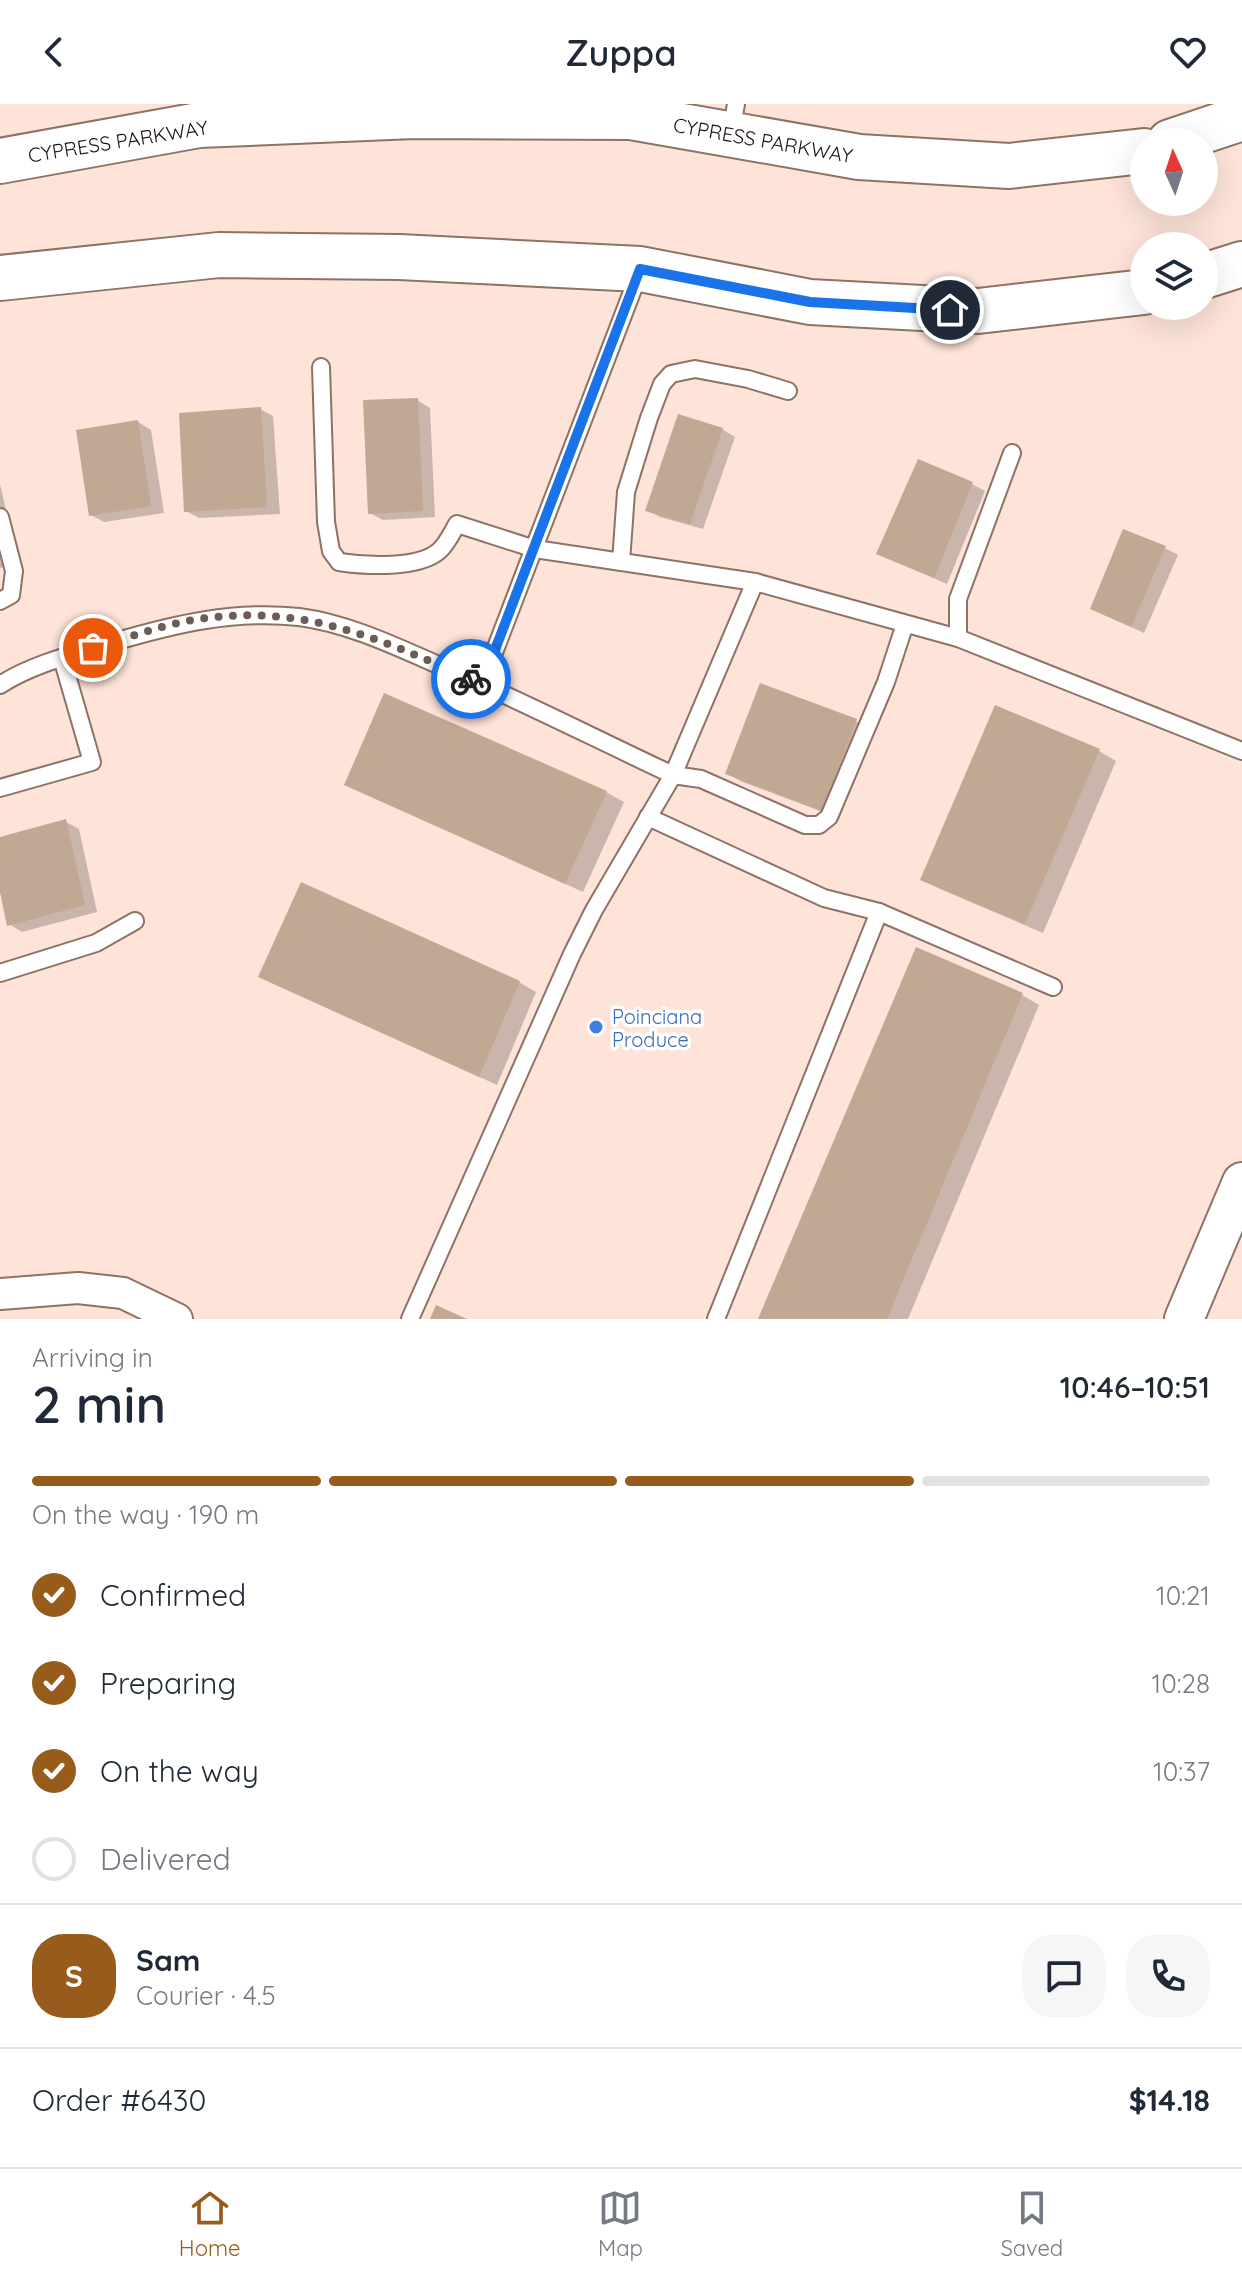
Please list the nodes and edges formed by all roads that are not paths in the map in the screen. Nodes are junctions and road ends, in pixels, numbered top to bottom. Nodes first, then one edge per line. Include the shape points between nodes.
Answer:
1 (1242, 118) edge
2 (733, 119) edge
3 (1212, 128) edge
4 (1130, 153) edge
5 (0, 161) edge
6 (1242, 264) edge
7 (640, 269) junction
8 (1218, 272) edge
9 (0, 278) edge
10 (1130, 294) edge
11 (321, 367) dead end
12 (788, 391) dead end
13 (1012, 453) dead end
14 (0, 517) edge
15 (535, 549) junction
16 (621, 562) junction
17 (755, 582) junction
18 (0, 601) edge
19 (905, 624) junction
20 (958, 638) junction
21 (62, 658) junction
22 (482, 684) junction
23 (0, 685) edge
24 (1242, 751) edge
25 (673, 775) junction
26 (0, 788) edge
27 (648, 817) junction
28 (879, 912) junction
29 (135, 921) dead end
30 (0, 973) edge
31 (1053, 987) dead end
32 (1242, 1182) edge
33 (0, 1294) edge
34 (177, 1319) edge
35 (410, 1319) edge
36 (716, 1319) edge
37 (1184, 1319) edge

1 - 3 main road
2 - 4 main road, CYPRESS PARKWAY via 859,157 1009,166
2 - 5 main road, CYPRESS PARKWAY via 414,116 199,125
6 - 8 main road
7 - 9 main road via 219,255
7 - 10 main road via 810,302 978,311
7 - 15 lane
11 - 15 lane via 326,522 331,551 339,562 367,566 429,557 446,544 457,524
12 - 16 lane via 695,369 671,374 653,407 626,492
13 - 20 lane via 958,599
14 - 18 lane via 14,571 11,595
15 - 16 lane
15 - 22 lane
16 - 17 lane
17 - 19 lane
17 - 25 lane
19 - 20 lane
19 - 25 lane via 886,682 824,823 805,825 701,779
20 - 24 lane
21 - 22 lane via 185,622 222,616 301,617 395,646
21 - 23 lane
21 - 26 lane via 92,762
22 - 25 lane
25 - 27 lane
27 - 28 lane via 824,898
27 - 35 lane via 572,954
28 - 31 lane
28 - 36 lane
29 - 30 lane via 96,943
32 - 37 street
33 - 34 street via 78,1288 123,1293

